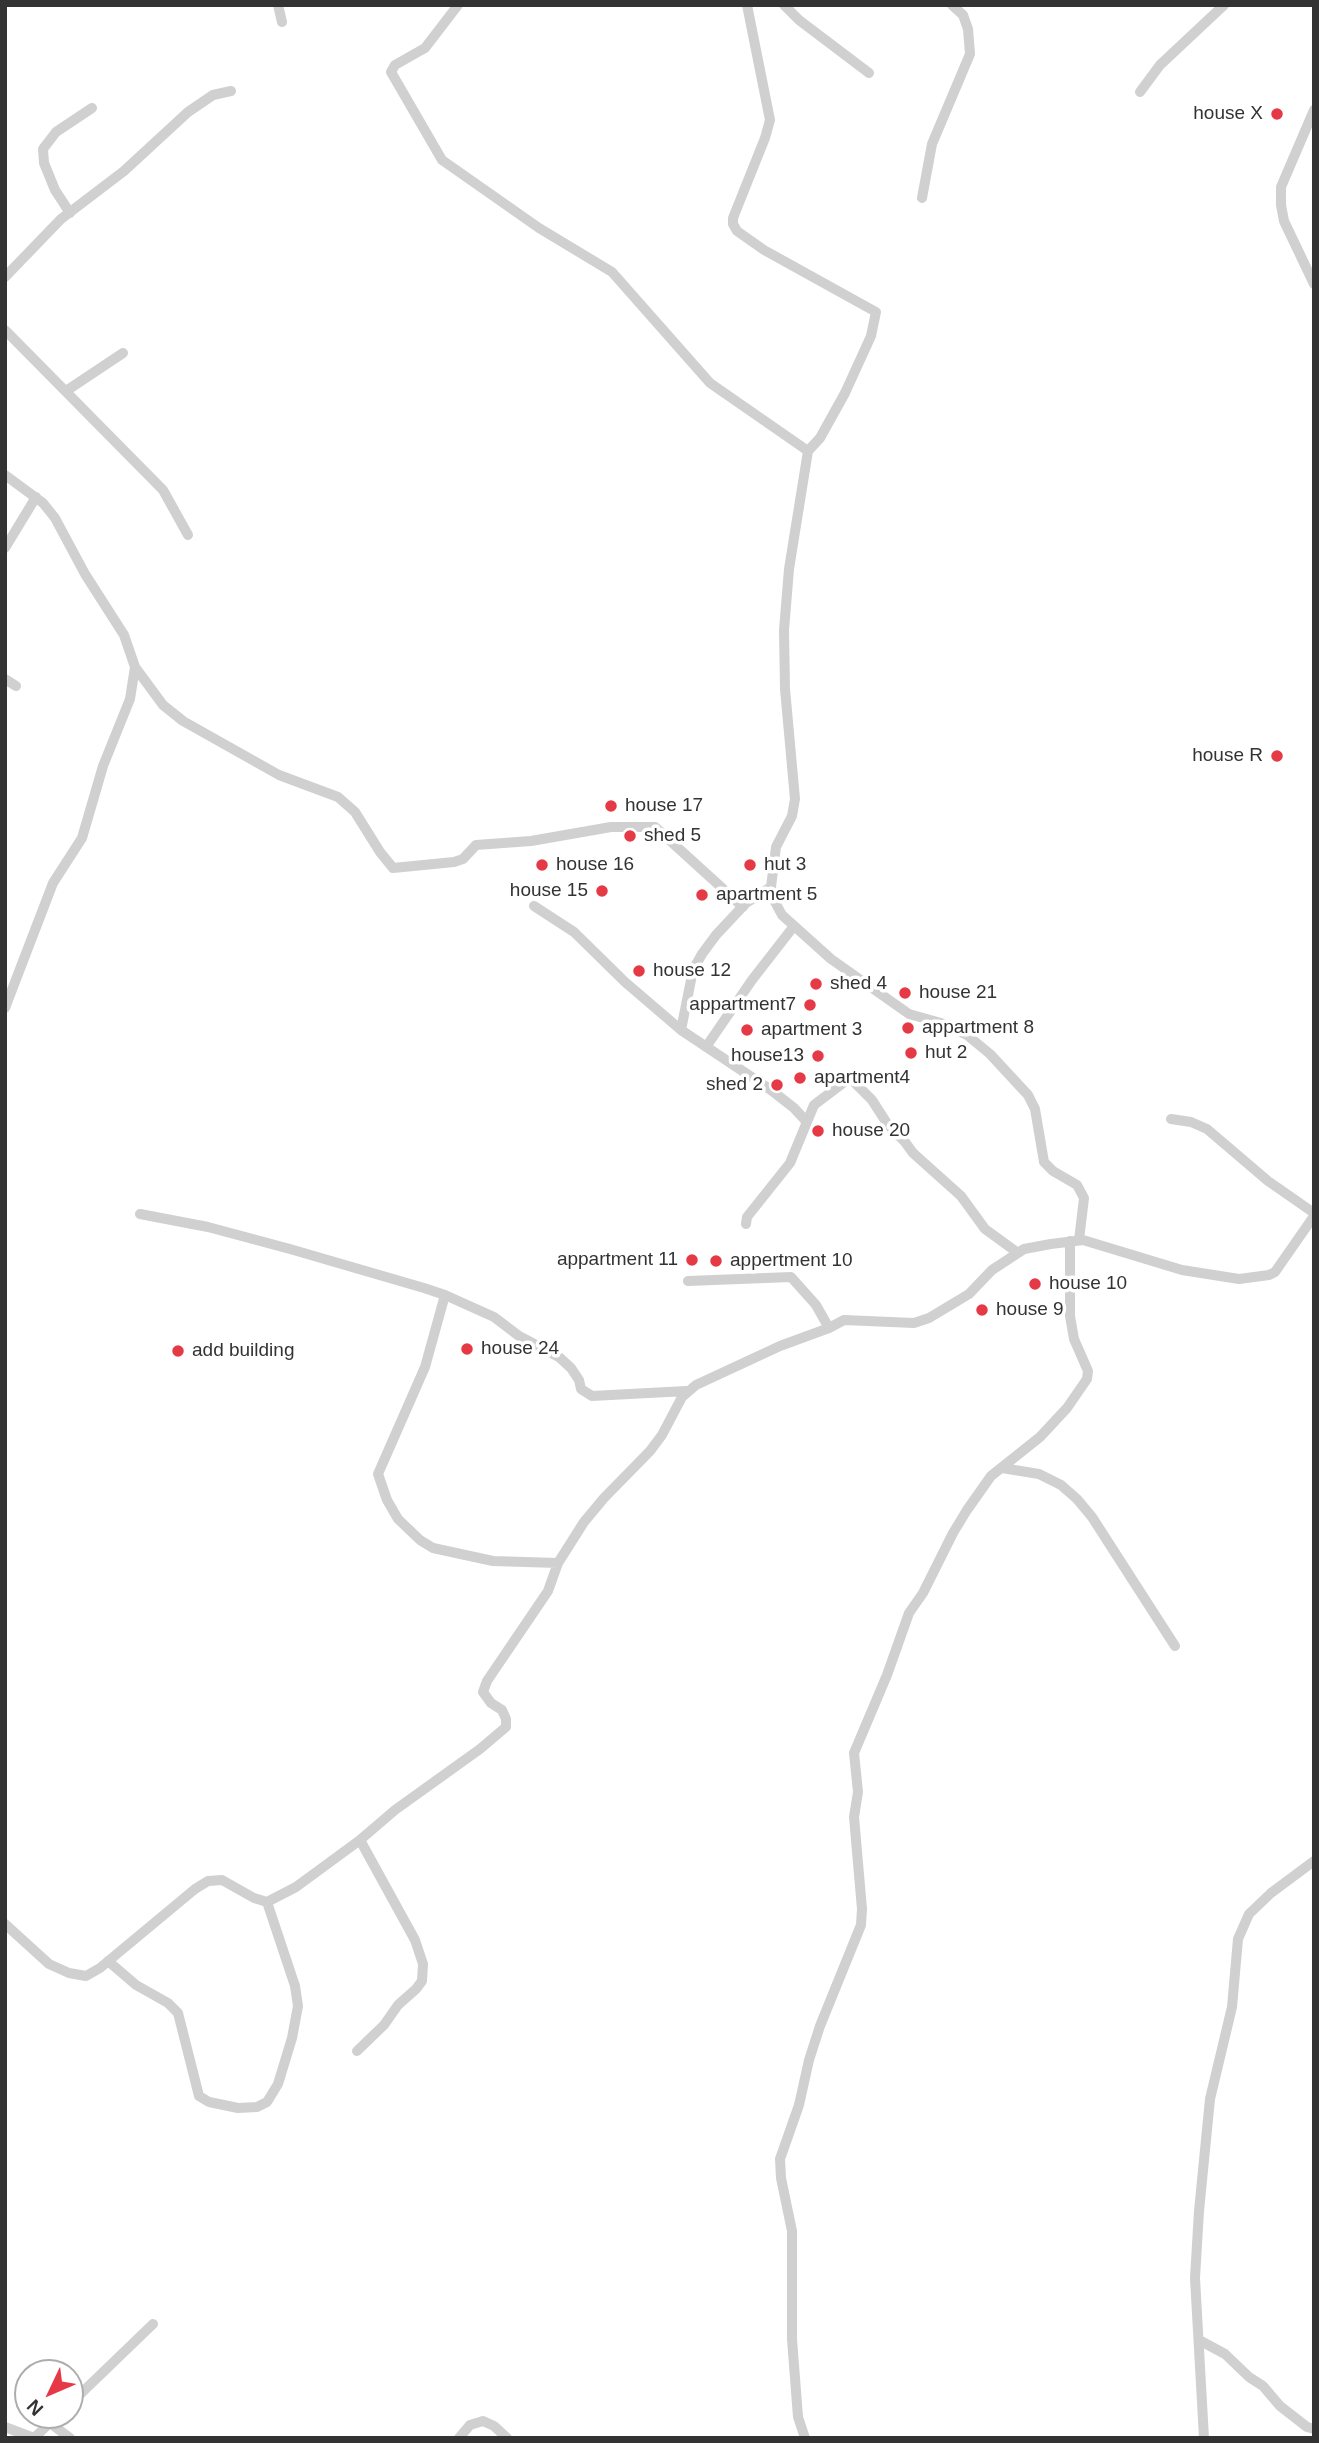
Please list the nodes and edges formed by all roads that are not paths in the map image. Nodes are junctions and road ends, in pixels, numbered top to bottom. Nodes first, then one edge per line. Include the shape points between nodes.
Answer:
1 (278, 5) edge
2 (458, 5) edge
3 (747, 5) edge
4 (784, 5) edge
5 (953, 5) edge
6 (1224, 5) edge
7 (282, 22) dead end
8 (869, 73) dead end
9 (231, 91) dead end
10 (1140, 92) dead end
11 (92, 108) dead end
12 (1314, 110) edge
13 (922, 198) dead end
14 (70, 213) junction
15 (5, 277) edge
16 (1314, 284) edge
17 (5, 330) edge
18 (123, 353) dead end
19 (66, 391) junction
20 (808, 451) junction
21 (5, 475) edge
22 (36, 497) junction
23 (188, 536) dead end
24 (5, 548) edge
25 (135, 667) junction
26 (5, 679) edge
27 (16, 686) dead end
28 (771, 887) junction
29 (534, 906) dead end
30 (743, 907) junction
31 (794, 926) junction
32 (5, 1008) edge
33 (681, 1030) junction
34 (706, 1047) junction
35 (1171, 1119) dead end
36 (806, 1121) junction
37 (140, 1214) dead end
38 (1314, 1214) edge
39 (746, 1224) dead end
40 (1074, 1241) junction
41 (1018, 1253) junction
42 (688, 1281) dead end
43 (445, 1296) junction
44 (829, 1328) junction
45 (686, 1391) junction
46 (1002, 1468) junction
47 (558, 1563) junction
48 (1175, 1646) dead end
49 (360, 1840) junction
50 (1314, 1861) edge
51 (267, 1902) junction
52 (5, 1924) edge
53 (108, 1961) junction
54 (356, 2051) dead end
55 (153, 2324) dead end
56 (1199, 2340) junction
57 (84, 2391) edge
58 (5, 2427) edge
59 (1314, 2429) edge
60 (34, 2438) edge
61 (459, 2438) edge
62 (507, 2438) edge
63 (805, 2438) edge
64 (1204, 2438) edge

1 - 7 street
2 - 20 street via 425,48 391,72 442,160 612,272 709,383
3 - 20 street via 770,120 733,224 764,250 876,313 871,336 845,393
4 - 8 street
5 - 13 street via 968,29 970,54 932,145
6 - 10 street via 1160,65
9 - 14 street via 213,95 194,108 124,172
11 - 14 street via 56,132 43,149 55,190
12 - 16 street via 1281,187 1280,205
14 - 15 street
17 - 19 street
18 - 19 street
19 - 23 street via 163,490
20 - 28 street via 784,630 795,799 776,848
21 - 22 street
22 - 24 street
22 - 25 street via 55,518 111,612
25 - 30 street via 163,705 183,721 279,775 338,797 355,812 393,868 454,862 476,845 611,827 655,827
25 - 32 street via 130,699 103,766 82,838 53,883
26 - 27 street
28 - 30 street
28 - 31 street via 782,915
29 - 33 street via 574,932
30 - 33 street via 716,934 693,970
31 - 34 street
31 - 40 street via 909,1014 967,1035 1028,1095 1035,1109 1044,1162 1077,1185 1084,1198
33 - 34 street
34 - 36 street via 771,1090
35 - 38 street via 1207,1129
36 - 39 street via 790,1163
36 - 41 street via 814,1105 852,1080 913,1153 961,1196 985,1229
37 - 43 street via 208,1227
38 - 40 street via 1275,1272 1239,1279 1182,1270
40 - 41 street
40 - 46 street via 1070,1316 1087,1379 1040,1437
41 - 44 street via 992,1270 969,1294 929,1318 914,1323 844,1320
42 - 44 street via 791,1277
43 - 45 street via 499,1320 559,1357 571,1368 581,1389 592,1396
43 - 47 street via 425,1367 378,1474 387,1500 398,1519 433,1548 494,1561
44 - 45 street
45 - 47 street via 662,1435 584,1522
46 - 48 street via 1039,1474 1077,1499
46 - 63 street via 967,1510 909,1614 855,1753 861,1925 808,2060 799,2105 780,2159 792,2231 792,2339 798,2417
47 - 49 street via 548,1591 483,1692 502,1710 506,1727
49 - 51 street via 296,1887
49 - 54 street via 415,1940 423,1964 422,1981 416,1989
50 - 56 street via 1249,1914 1238,1939 1231,2007 1205,2138 1195,2278
51 - 53 street via 222,1880 208,1881
51 - 53 street via 298,2006 278,2084 267,2102 257,2107 228,2106 199,2096 178,2013
52 - 53 street via 49,1964 69,1973 86,1976
55 - 57 street
56 - 59 street via 1225,2354 1280,2406
56 - 64 street
58 - 60 street
61 - 62 street via 470,2425 483,2421

